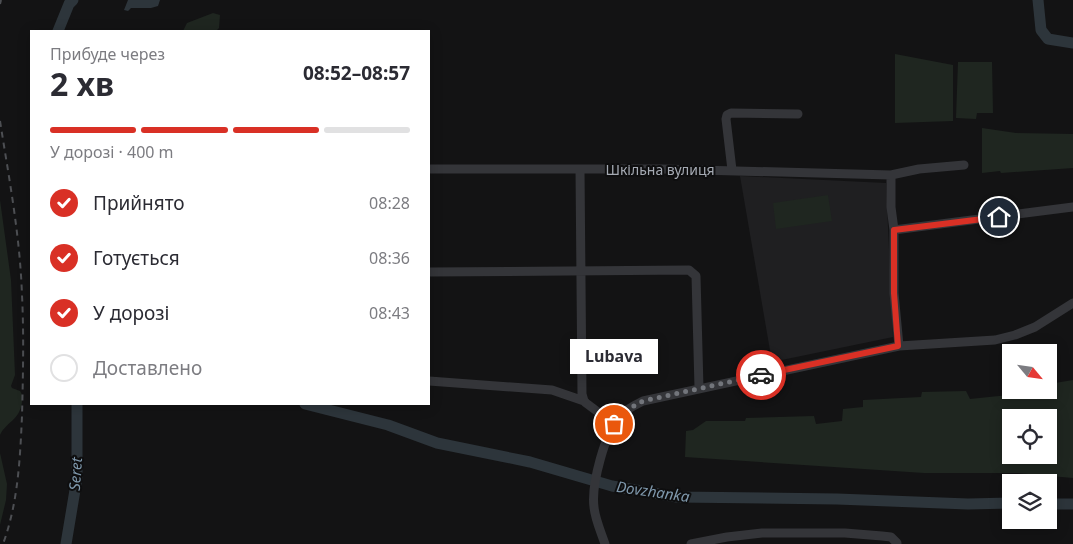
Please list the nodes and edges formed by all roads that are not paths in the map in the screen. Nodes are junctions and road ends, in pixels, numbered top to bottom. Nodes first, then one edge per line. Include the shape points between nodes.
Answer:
1 (798, 114) dead end
2 (964, 165) dead end
3 (430, 169) edge
4 (580, 169) junction
5 (732, 170) junction
6 (891, 175) junction
7 (1073, 207) edge
8 (894, 230) junction
9 (582, 271) junction
10 (430, 272) edge
11 (1073, 303) edge
12 (898, 346) junction
13 (430, 381) edge
14 (699, 388) junction
15 (584, 401) junction
16 (614, 424) junction
17 (898, 543) edge
18 (605, 544) edge
19 (691, 544) edge

1 - 5 street via 731,112 727,115
2 - 6 street, Шкільна вулиця
3 - 4 street, Шкільна вулиця
4 - 5 street, Шкільна вулиця
4 - 9 street
5 - 6 street, Шкільна вулиця
6 - 8 street
7 - 8 street
8 - 12 street
9 - 10 street
9 - 14 street via 689,270 693,273 697,293
9 - 15 street
11 - 12 street via 1036,328 1008,337
12 - 14 street
13 - 15 street via 552,390
14 - 16 street via 643,401 630,408
15 - 16 street
16 - 18 street via 593,488 594,508
17 - 19 street via 891,537 845,533 762,533

